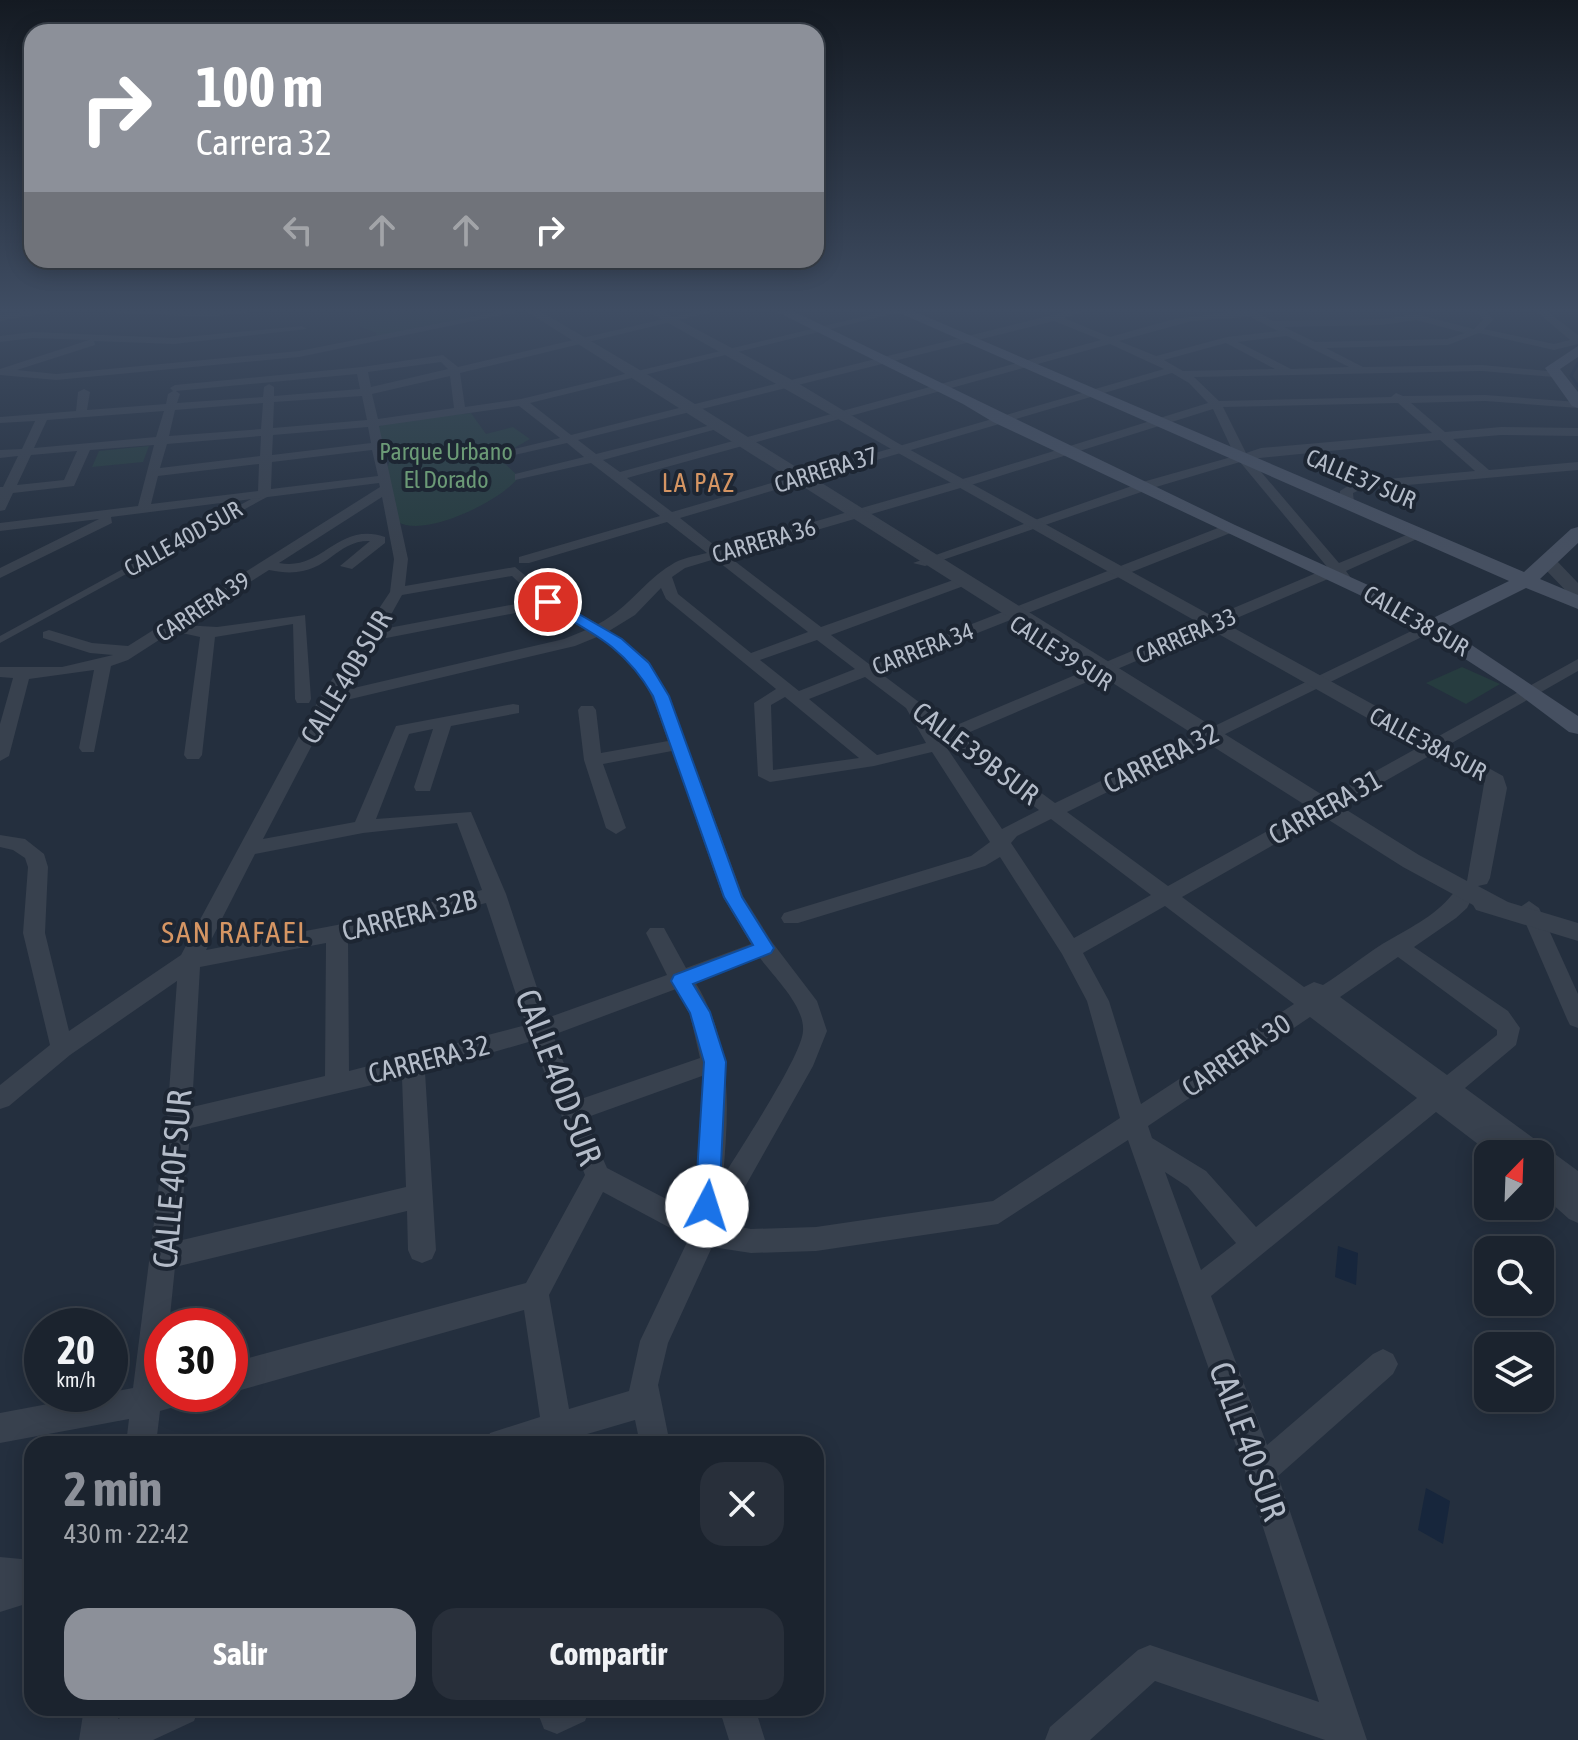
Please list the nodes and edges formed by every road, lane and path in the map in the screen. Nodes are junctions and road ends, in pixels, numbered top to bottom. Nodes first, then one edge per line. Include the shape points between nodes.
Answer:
1 (84, 392) dead end
2 (174, 392) edge
3 (269, 392) edge
4 (363, 392) edge
5 (366, 392) edge
6 (457, 392) edge
7 (564, 392) edge
8 (657, 392) edge
9 (767, 392) edge
10 (803, 392) edge
11 (925, 392) edge
12 (949, 392) edge
13 (1094, 392) edge
14 (1202, 392) edge
15 (1391, 392) edge
16 (1091, 393) junction
17 (1398, 398) junction
18 (268, 399) junction
19 (12, 402) dead end
20 (521, 402) junction
21 (1216, 404) junction
22 (1578, 404) edge
23 (170, 406) junction
24 (460, 411) junction
25 (690, 411) junction
26 (81, 413) junction
27 (842, 415) junction
28 (43, 416) junction
29 (1003, 418) junction
30 (404, 419) junction
31 (0, 420) edge
32 (1158, 422) junction
33 (373, 423) junction
34 (711, 429) junction
35 (267, 432) junction
36 (1578, 432) edge
37 (1440, 435) junction
38 (570, 440) junction
39 (159, 441) junction
40 (375, 442) junction
41 (740, 443) junction
42 (85, 447) junction
43 (901, 448) junction
44 (1071, 450) junction
45 (28, 451) junction
46 (0, 454) edge
47 (497, 457) dead end
48 (1242, 457) junction
49 (593, 459) junction
50 (265, 461) junction
51 (1578, 466) edge
52 (1484, 472) junction
53 (152, 473) junction
54 (519, 477) dead end
55 (617, 477) junction
56 (796, 479) junction
57 (386, 483) junction
58 (964, 483) junction
59 (1146, 486) junction
60 (4, 490) edge
61 (264, 495) junction
62 (1347, 502) junction
63 (0, 507) edge
64 (143, 510) junction
65 (121, 513) junction
66 (853, 516) junction
67 (669, 517) junction
68 (1037, 523) junction
69 (0, 527) edge
70 (1235, 532) junction
71 (1578, 533) edge
72 (1421, 534) junction
73 (718, 555) junction
74 (925, 562) junction
75 (1549, 563) junction
76 (268, 565) junction
77 (347, 566) dead end
78 (520, 566) junction
79 (1123, 571) junction
80 (1331, 572) junction
81 (0, 574) edge
82 (664, 575) junction
83 (1527, 580) junction
84 (959, 583) junction
85 (397, 592) junction
86 (1577, 600) edge
87 (548, 602) junction
88 (1010, 615) junction
89 (1216, 623) junction
90 (173, 626) junction
91 (1433, 626) junction
92 (599, 631) junction
93 (208, 632) junction
94 (820, 633) junction
95 (49, 635) dead end
96 (371, 636) junction
97 (0, 640) edge
98 (136, 650) junction
99 (749, 659) junction
100 (103, 664) junction
101 (1578, 664) edge
102 (868, 670) junction
103 (0, 672) edge
104 (1101, 672) junction
105 (22, 675) junction
106 (1322, 681) junction
107 (1530, 691) junction
108 (792, 694) junction
109 (303, 699) dead end
110 (327, 699) junction
111 (909, 703) joint
112 (513, 709) dead end
113 (587, 710) dead end
114 (444, 721) junction
115 (1578, 727) edge
116 (947, 737) junction
117 (1203, 737) junction
118 (677, 745) junction
119 (1437, 745) junction
120 (88, 748) dead end
121 (193, 755) dead end
122 (0, 756) edge
123 (593, 760) junction
124 (874, 761) junction
125 (423, 787) dead end
126 (1058, 809) junction
127 (1319, 809) junction
128 (363, 827) junction
129 (616, 828) dead end
130 (0, 841) edge
131 (1001, 844) junction
132 (250, 848) junction
133 (1463, 886) junction
134 (496, 894) junction
135 (1173, 895) junction
136 (1530, 914) junction
137 (791, 918) dead end
138 (1578, 921) edge
139 (1578, 932) edge
140 (337, 933) junction
141 (657, 933) dead end
142 (1396, 945) junction
143 (764, 948) junction
144 (1071, 950) junction
145 (189, 961) junction
146 (681, 981) junction
147 (1316, 1001) junction
148 (1578, 1019) edge
149 (537, 1031) junction
150 (62, 1048) junction
151 (715, 1062) junction
152 (413, 1066) junction
153 (337, 1082) junction
154 (1442, 1093) junction
155 (0, 1099) edge
156 (570, 1113) junction
157 (179, 1120) junction
158 (1137, 1133) junction
159 (1494, 1140) edge
160 (1516, 1140) edge
161 (1554, 1167) edge
162 (598, 1176) junction
163 (1578, 1186) edge
164 (1554, 1189) edge
165 (419, 1196) junction
166 (1578, 1211) edge
167 (705, 1233) junction
168 (1254, 1244) junction
169 (422, 1250) dead end
170 (165, 1257) junction
171 (1194, 1293) junction
172 (535, 1294) junction
173 (163, 1308) edge
174 (1383, 1364) dead end
175 (248, 1373) edge
176 (144, 1400) edge
177 (644, 1402) junction
178 (154, 1412) edge
179 (557, 1427) junction
180 (0, 1428) edge
181 (144, 1436) edge
182 (527, 1436) edge
183 (653, 1436) edge
184 (1261, 1471) junction
185 (0, 1574) edge
186 (24, 1576) edge
187 (24, 1588) edge
188 (0, 1595) edge
189 (101, 1716) edge
190 (164, 1716) edge
191 (740, 1716) edge
192 (1346, 1734) edge
193 (97, 1740) edge
194 (114, 1740) edge
195 (747, 1740) edge
196 (1063, 1740) edge

1 - 26 street
2 - 23 street
3 - 18 street, CALLE 40D SUR
4 - 18 street
5 - 33 street, CALLE 40B SUR
6 - 24 street
7 - 20 street
8 - 25 street, CALLE 39 SUR
9 - 25 street
10 - 27 street, CALLE 38A SUR
11 - 27 street
12 - 29 main road, CALLE 38 SUR
13 - 16 street, CARRERA 37
14 - 21 street
15 - 17 street
16 - 29 street, CARRERA 37
16 - 32 main road, CALLE 37 SUR
17 - 21 street, CARRERA 36
17 - 22 street, CARRERA 36
17 - 37 street
18 - 23 street
18 - 35 street, CALLE 40D SUR
19 - 31 street
20 - 24 street
20 - 38 street, CALLE 39B SUR
21 - 32 street, CARRERA 36
21 - 48 street
23 - 26 street
23 - 39 street
24 - 30 street
25 - 34 street, CALLE 39 SUR
25 - 38 street
25 - 41 street, CALLE 39 SUR
26 - 28 street
27 - 41 street
27 - 43 street, CALLE 38A SUR
28 - 31 street
28 - 45 street
29 - 43 street, CARRERA 37
29 - 44 main road, CALLE 38 SUR
30 - 33 street
30 - 40 street
32 - 44 street, CARRERA 36
32 - 48 main road, CALLE 37 SUR
33 - 35 street
33 - 40 street, CALLE 40B SUR
34 - 41 street, CALLE 39 SUR
34 - 49 street
35 - 39 street
35 - 50 street, CALLE 40D SUR
36 - 37 street
37 - 48 street
37 - 52 street
38 - 47 street
38 - 49 street, CALLE 39B SUR
39 - 42 street
39 - 53 street
40 - 50 street
40 - 57 street, CALLE 40B SUR
41 - 55 street
41 - 56 street, CALLE 39 SUR
42 - 45 street
42 - 60 street via 69,483
43 - 56 street, CARRERA 37
43 - 58 street, CALLE 38A SUR
44 - 58 street, CARRERA 36
44 - 59 main road, CALLE 38 SUR
45 - 46 street
45 - 60 street
48 - 59 street
48 - 62 main road, CALLE 37 SUR
48 - 80 street
49 - 54 street
49 - 55 street, CALLE 39B SUR
50 - 53 street
50 - 61 street, CALLE 40D SUR
51 - 52 street
52 - 62 street via 1352,486 1346,491
53 - 64 street
55 - 67 street, CALLE 39B SUR
56 - 66 street, CALLE 39 SUR
56 - 67 street, CARRERA 37
57 - 61 street
57 - 76 street, CARRERA 39
57 - 85 street, CALLE 40B SUR via 401,559
58 - 66 street, CARRERA 36
58 - 68 street, CALLE 38A SUR
59 - 68 street
59 - 70 main road, CALLE 38 SUR
60 - 63 street
61 - 64 street
61 - 97 street, CALLE 40D SUR
62 - 72 main road, CALLE 37 SUR
64 - 65 street
65 - 69 street
65 - 81 street, CALLE 40D SUR
66 - 73 street, CARRERA 36
66 - 74 street, CALLE 39 SUR
67 - 73 street, CALLE 39B SUR
67 - 78 street, CARRERA 37
68 - 74 street
68 - 79 street, CALLE 38A SUR
70 - 79 street, CARRERA 34
70 - 80 main road, CALLE 38 SUR
71 - 75 main road, CARRERA 32
72 - 80 street, CARRERA 33
72 - 83 main road, CALLE 37 SUR
73 - 82 street, CARRERA 36
73 - 94 street, CALLE 39B SUR
74 - 84 street, CALLE 39 SUR
75 - 83 main road, CARRERA 32
75 - 86 street
76 - 77 street via 300,569 356,538 380,540
76 - 90 street, CARRERA 39
78 - 85 street, CARRERA 37
78 - 87 street
79 - 88 street, CARRERA 34
79 - 89 street, CALLE 38A SUR
80 - 89 street, CARRERA 33
80 - 91 main road, CALLE 38 SUR
82 - 92 street, CARRERA 36 via 641,602
82 - 99 street via 671,596
83 - 86 main road, CALLE 37 SUR
83 - 91 main road, CARRERA 32
84 - 88 street, CALLE 39 SUR
84 - 94 street
85 - 96 street, CALLE 40B SUR
87 - 92 street
87 - 96 street
88 - 102 street, CARRERA 34
88 - 104 street, CALLE 39 SUR
89 - 104 street, CARRERA 33
89 - 106 street, CALLE 38A SUR
90 - 93 street
90 - 98 street, CARRERA 39
91 - 106 street, CARRERA 32
91 - 107 main road, CALLE 38 SUR
92 - 110 street, CARRERA 36 via 569,643
92 - 118 street via 642,663 661,696
93 - 109 street via 300,618
93 - 121 street
94 - 99 street
94 - 102 street, CALLE 39B SUR
95 - 98 street via 90,648
96 - 110 street, CALLE 40B SUR
98 - 100 street, CARRERA 39
99 - 108 street
100 - 105 street, CARRERA 39
100 - 120 street
101 - 107 street, CARRERA 31
102 - 108 street, CARRERA 34
102 - 111 street, CALLE 39B SUR
103 - 105 street, CARRERA 39
104 - 116 street, CARRERA 33
104 - 117 street, CALLE 39 SUR
105 - 122 street
106 - 117 street, CARRERA 32
106 - 119 street, CALLE 38A SUR
107 - 115 main road, CALLE 38 SUR
107 - 119 street, CARRERA 31
108 - 124 street
108 - 124 street, CARRERA 33 via 762,703 766,774 782,777
110 - 132 street, CALLE 40B SUR
111 - 116 street, CALLE 40 SUR
112 - 114 street
113 - 123 street
114 - 125 street
114 - 128 street via 402,730
116 - 124 street, CARRERA 33
116 - 126 street, CALLE 39B SUR
116 - 131 street, CALLE 40 SUR
117 - 126 street, CARRERA 32
117 - 127 street, CALLE 39 SUR
118 - 123 street
118 - 143 street via 733,897
119 - 127 street, CARRERA 31
119 - 133 street, CALLE 38A SUR via 1495,781
123 - 129 street
126 - 131 street, CARRERA 32 via 1010,832
126 - 135 street, CALLE 39B SUR
127 - 133 street, CALLE 39 SUR via 1411,872
127 - 135 street, CARRERA 31
128 - 132 street
128 - 134 street, CALLE 40D SUR via 464,816
130 - 150 street via 34,854 38,867 34,933
131 - 137 street, CARRERA 32 via 978,861
131 - 144 street, CALLE 40 SUR
132 - 145 street, CALLE 40B SUR
133 - 136 street, CALLE 39 SUR via 1491,892
133 - 136 street, CALLE 39 SUR via 1499,908
133 - 142 street, CARRERA 30 via 1449,913
134 - 140 street, CARRERA 32B
134 - 149 street, CALLE 40D SUR
135 - 144 street, CARRERA 31
135 - 147 street, CALLE 39B SUR
136 - 138 street, CALLE 39 SUR
136 - 139 street, CALLE 39 SUR
136 - 148 street
140 - 145 street, CARRERA 32B
140 - 153 street
141 - 146 street
142 - 147 street, CARRERA 30
142 - 154 street via 1509,1028 1500,1048
143 - 146 street, CARRERA 32
143 - 167 street via 809,1007 815,1031 769,1126
144 - 158 street, CALLE 40 SUR via 1098,1001
145 - 150 street, CARRERA 32B
145 - 157 street, CALLE 40F SUR
146 - 149 street, CARRERA 32
146 - 151 street via 700,1012
147 - 154 street, CALLE 39B SUR
147 - 158 street, CARRERA 30
149 - 152 street, CARRERA 32
149 - 156 street, CALLE 40D SUR
150 - 155 street, CARRERA 32B
151 - 156 street
151 - 167 street
152 - 153 street, CARRERA 32
152 - 165 street
153 - 157 street, CARRERA 32
154 - 159 street
154 - 160 street
154 - 168 street
156 - 162 street, CALLE 40D SUR
157 - 170 street, CALLE 40F SUR
158 - 167 street, CARRERA 30 via 998,1212 816,1239 751,1241
158 - 168 street via 1197,1179
158 - 171 street, CALLE 40 SUR
161 - 163 street
162 - 167 street
162 - 172 street, CALLE 40D SUR
164 - 166 street
165 - 169 street
165 - 170 street
167 - 177 street via 654,1341
168 - 171 street
170 - 173 street, CALLE 40F SUR
171 - 184 street, CALLE 40 SUR
172 - 175 street
172 - 179 street
174 - 184 street
176 - 180 street
177 - 179 street
177 - 183 street
178 - 181 street, CALLE 40F SUR
179 - 182 street
184 - 192 street, CALLE 40 SUR
185 - 186 street
187 - 188 street
189 - 193 street
190 - 194 street
191 - 195 street
192 - 196 street via 1150,1662

